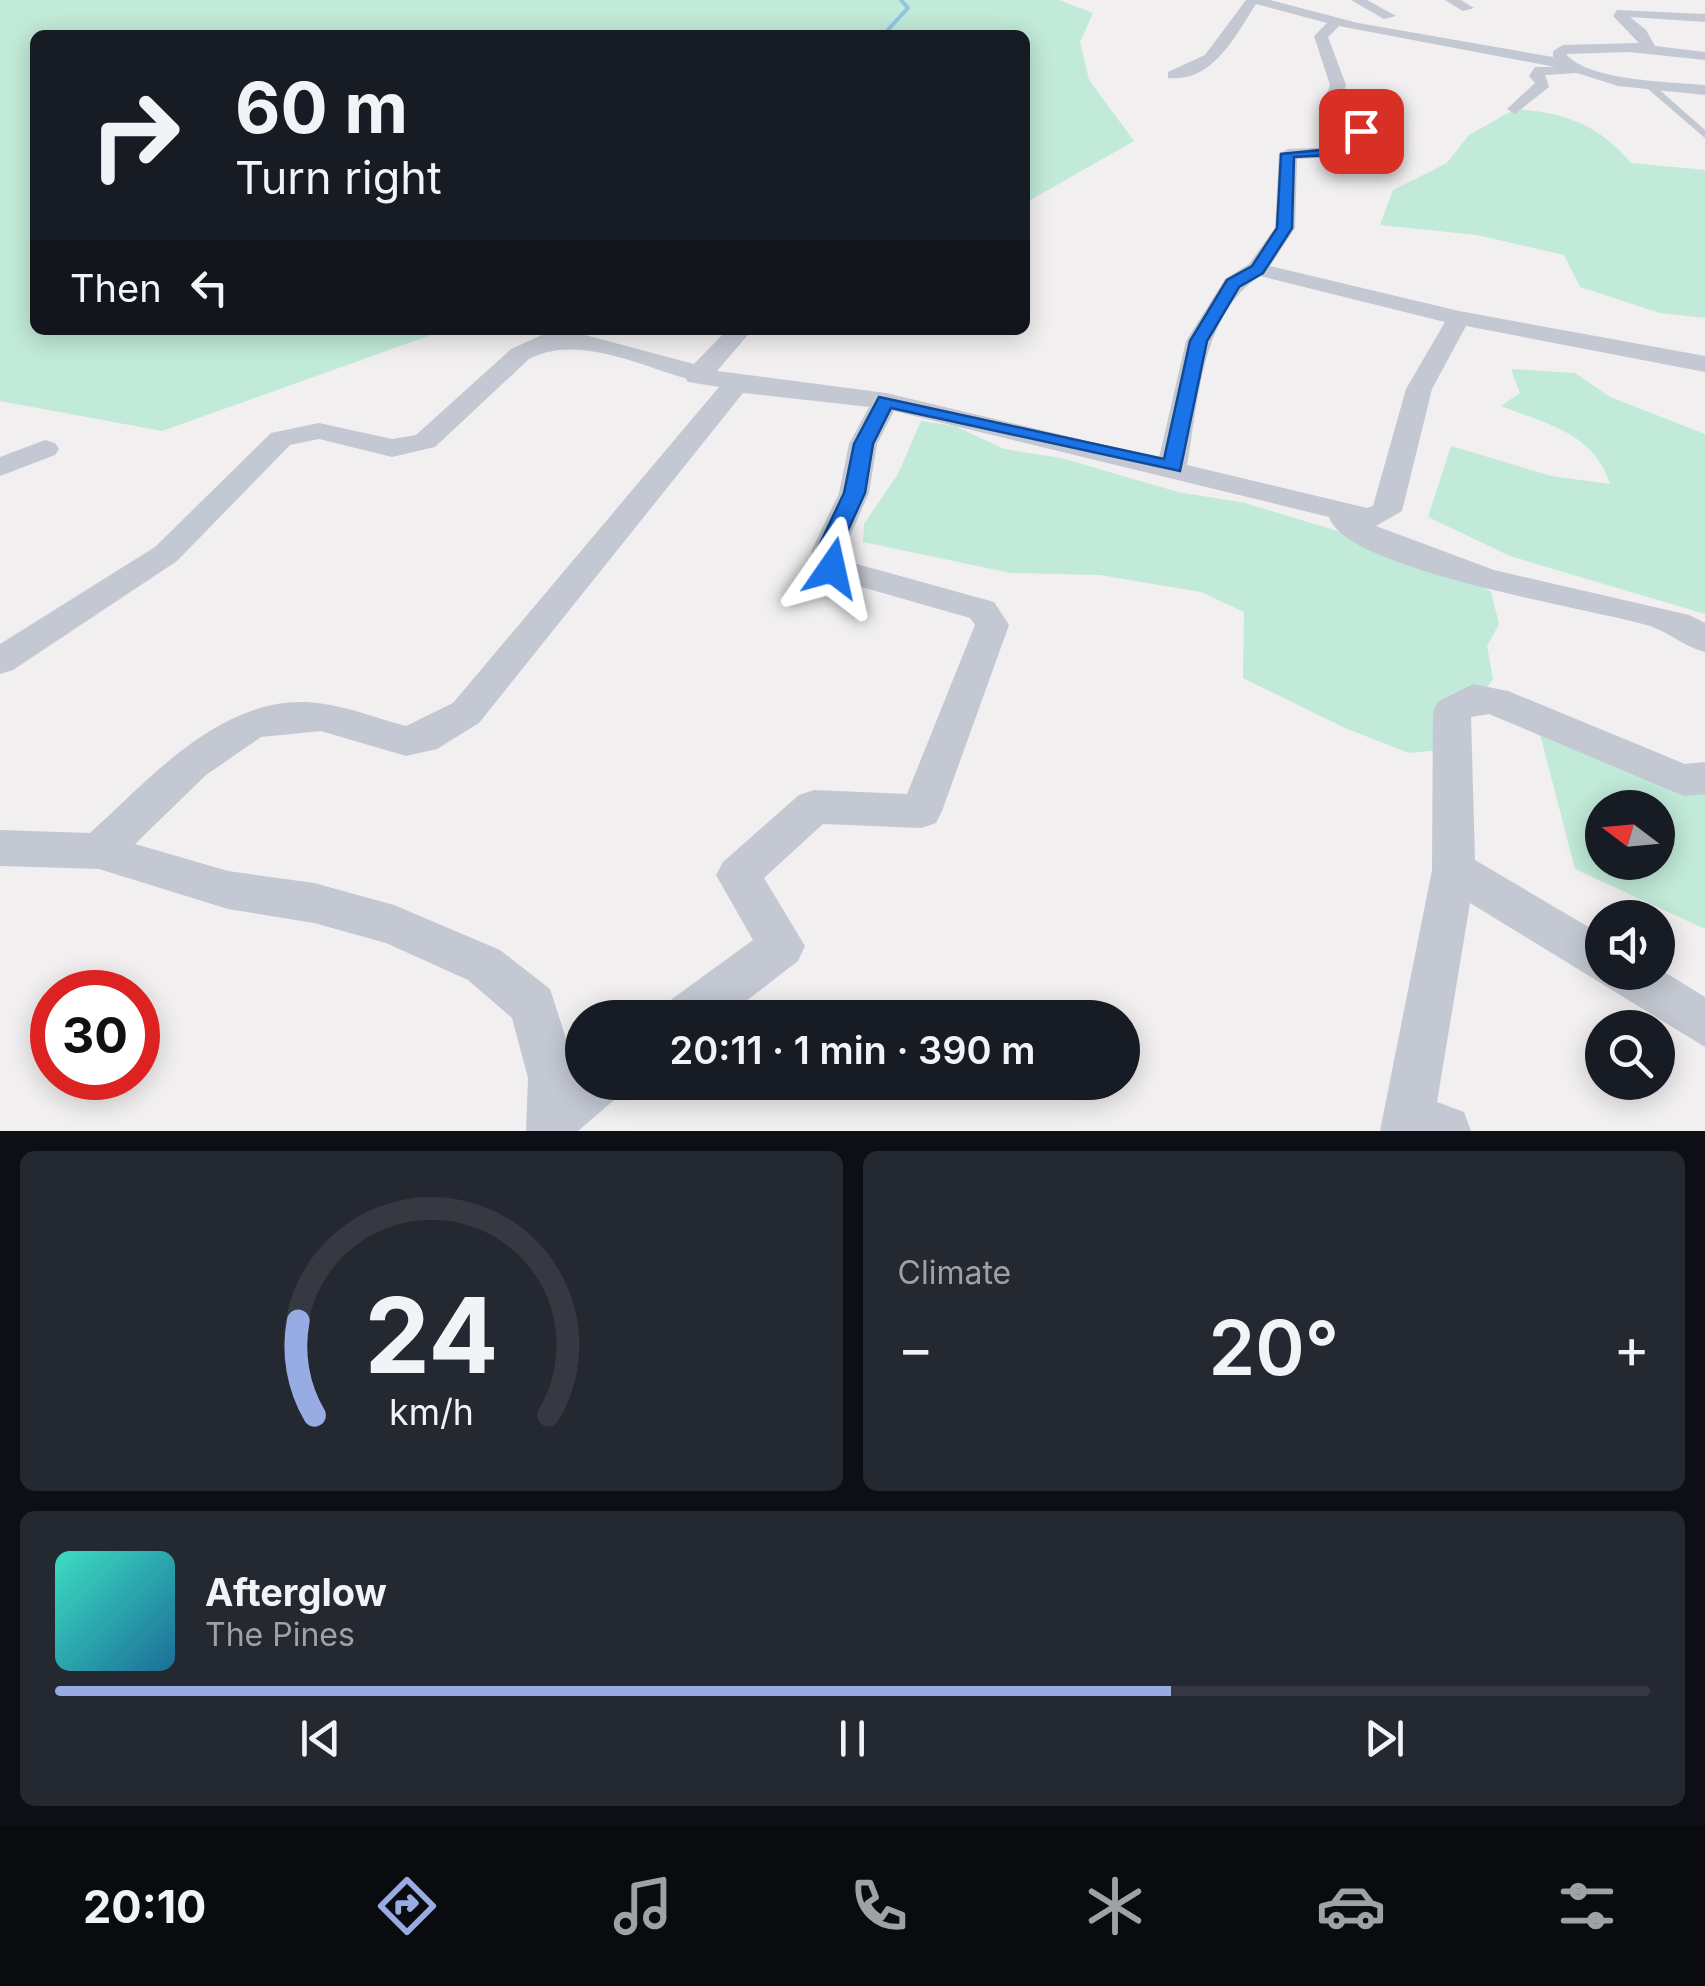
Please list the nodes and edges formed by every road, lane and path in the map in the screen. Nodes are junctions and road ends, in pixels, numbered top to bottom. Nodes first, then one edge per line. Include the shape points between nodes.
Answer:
1 (1254, 0) edge
2 (1356, 0) edge
3 (1451, 0) edge
4 (1468, 8) dead end
5 (1389, 16) dead end
6 (1705, 18) edge
7 (1337, 20) junction
8 (1616, 46) junction
9 (1566, 64) junction
10 (1704, 67) edge
11 (1586, 73) junction
12 (1172, 75) dead end
13 (1651, 87) junction
14 (1705, 90) edge
15 (1515, 110) dead end
16 (1705, 136) edge
17 (1258, 269) junction
18 (1459, 318) junction
19 (735, 335) edge
20 (1705, 364) edge
21 (697, 377) junction
22 (736, 384) junction
23 (886, 401) junction
24 (45, 449) dead end
25 (0, 467) edge
26 (1172, 467) junction
27 (1331, 511) junction
28 (1705, 640) edge
29 (0, 661) edge
30 (1705, 778) edge
31 (0, 848) edge
32 (99, 850) junction
33 (1454, 870) junction
34 (1585, 950) edge
35 (1651, 990) edge
36 (708, 1000) edge
37 (1705, 1024) edge
38 (577, 1100) edge
39 (553, 1122) edge
40 (1420, 1127) edge

1 - 7 street
1 - 12 street via 1208,62 1197,72
2 - 5 street
3 - 4 street
6 - 8 street via 1622,14 1648,47
7 - 9 street
7 - 17 street via 1321,36 1338,85 1334,98 1363,113 1361,131 1345,152 1288,154 1284,228
8 - 9 street via 1563,49 1558,54
8 - 10 street
9 - 11 street
11 - 13 street
11 - 15 street via 1540,70 1544,84
13 - 14 street
13 - 16 lane
17 - 18 street
17 - 26 street via 1233,284 1198,341
18 - 20 street
18 - 27 street via 1419,389 1387,511 1370,518
19 - 21 street
21 - 22 street
21 - 29 street via 585,342 542,342 520,354 426,441 392,448 319,431 282,439 166,554
22 - 23 street
22 - 32 street via 466,714 406,741 321,717 253,723 192,764
23 - 26 street
23 - 36 street via 827,552 832,568 982,610 992,625 920,811 814,807 738,875 782,946
24 - 25 street
26 - 27 street
27 - 28 street via 1392,545 1540,593 1664,620
30 - 33 street via 1684,780 1495,701 1473,698 1452,711
31 - 32 street
32 - 39 street via 228,890 314,903 394,926 484,964 533,1004 554,1078
33 - 34 street
33 - 40 street
35 - 37 street
38 - 39 street

